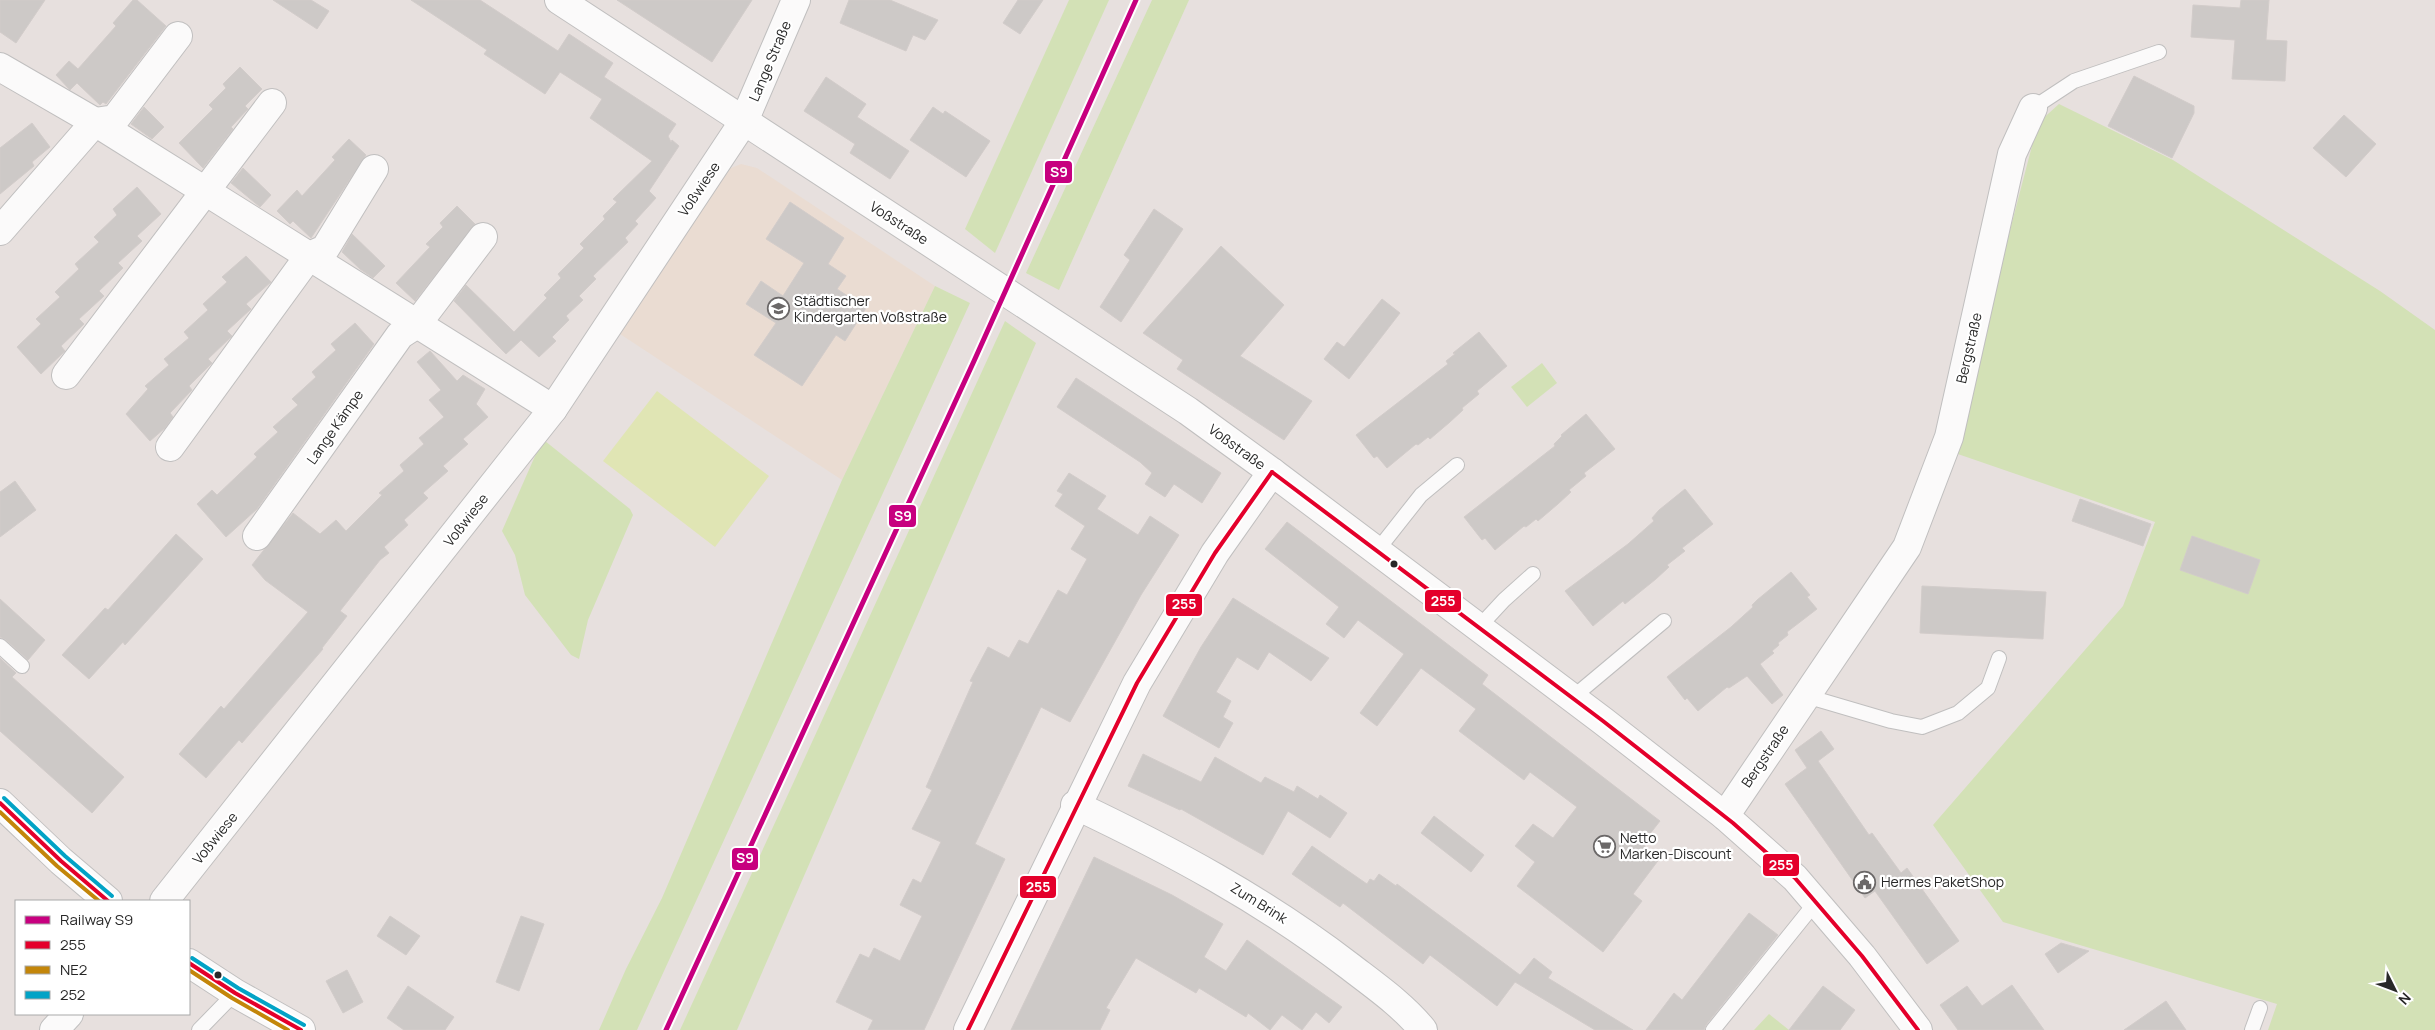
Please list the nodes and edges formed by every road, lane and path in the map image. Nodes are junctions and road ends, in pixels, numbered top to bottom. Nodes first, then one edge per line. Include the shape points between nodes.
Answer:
1 (559, 0) edge
2 (796, 0) edge
3 (178, 36) dead end
4 (2159, 52) dead end
5 (0, 67) edge
6 (272, 103) dead end
7 (2033, 108) joint
8 (744, 121) junction
9 (96, 122) junction
10 (374, 169) dead end
11 (204, 190) junction
12 (0, 231) edge
13 (483, 237) dead end
14 (309, 256) junction
15 (417, 324) junction
16 (66, 375) dead end
17 (553, 409) junction
18 (170, 447) dead end
19 (1457, 465) dead end
20 (1272, 472) junction
21 (257, 536) dead end
22 (1376, 552) junction
23 (1533, 574) dead end
24 (1664, 621) dead end
25 (1478, 628) junction
26 (0, 646) edge
27 (1999, 658) dead end
28 (22, 666) dead end
29 (1806, 696) junction
30 (1572, 698) junction
31 (0, 803) edge
32 (1076, 805) junction
33 (1725, 816) junction
34 (107, 900) edge
35 (165, 900) edge
36 (1816, 902) junction
37 (190, 963) edge
38 (235, 993) junction
39 (2260, 1008) dead end
40 (68, 1015) edge
41 (54, 1030) edge
42 (199, 1030) edge
43 (301, 1030) edge
44 (968, 1030) edge
45 (1423, 1030) edge
46 (1713, 1030) edge
47 (1918, 1030) edge
48 (2252, 1030) edge

1 - 8 street, Voßstraße
2 - 8 street, Lange Straße
3 - 9 street via 115,119
4 - 7 lane, Bergstraße via 2074,81
5 - 9 street
6 - 11 street
7 - 29 street, Bergstraße via 2012,154 1948,437 1922,510 1907,547
8 - 17 street, Voßwiese
8 - 20 street, Voßstraße via 1188,411
9 - 11 street
9 - 12 street
10 - 14 street via 325,249
11 - 14 street
11 - 16 street
13 - 15 street, Lange Kämpe
14 - 15 street
14 - 18 street
15 - 17 street
15 - 21 street, Lange Kämpe via 400,335
17 - 35 street, Voßwiese
19 - 22 lane via 1421,495
20 - 22 street, Voßstraße
20 - 32 street via 1215,554 1136,683
22 - 25 street, Voßstraße
23 - 25 lane
24 - 30 lane
25 - 30 street, Voßstraße
26 - 28 lane
27 - 29 lane via 1988,688 1958,713 1922,728
29 - 33 street, Bergstraße
30 - 33 street, Voßstraße
31 - 34 street
32 - 44 street
32 - 45 street, Zum Brink via 1199,866 1301,929 1360,974
33 - 36 street, Voßstraße via 1795,878
36 - 46 lane
36 - 47 street, Voßstraße
37 - 38 street
38 - 42 lane
38 - 43 street
39 - 48 lane
40 - 41 street

